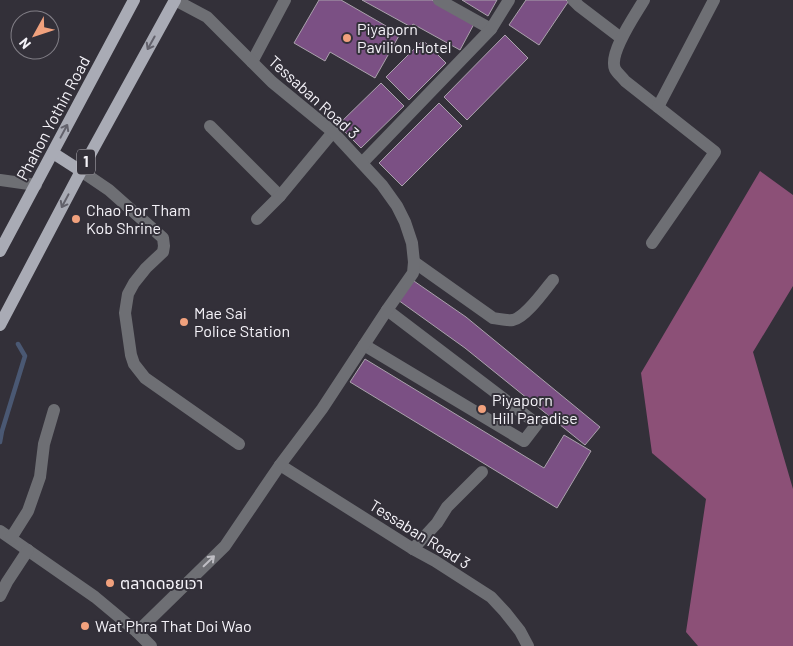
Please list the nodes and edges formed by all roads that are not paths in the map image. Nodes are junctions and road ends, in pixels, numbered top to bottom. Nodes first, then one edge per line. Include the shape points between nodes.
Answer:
1 (134, 0) edge
2 (175, 0) edge
3 (285, 0) edge
4 (439, 0) edge
5 (509, 0) edge
6 (573, 0) edge
7 (644, 0) edge
8 (714, 0) edge
9 (491, 29) junction
10 (621, 38) junction
11 (252, 62) junction
12 (658, 107) junction
13 (210, 126) dead end
14 (333, 132) junction
15 (53, 153) junction
16 (362, 163) junction
17 (81, 171) junction
18 (0, 180) edge
19 (36, 185) junction
20 (280, 196) junction
21 (257, 219) dead end
22 (652, 243) dead end
23 (0, 251) edge
24 (414, 262) junction
25 (553, 280) dead end
26 (387, 310) junction
27 (0, 325) edge
28 (364, 345) junction
29 (54, 410) dead end
30 (239, 444) dead end
31 (280, 465) junction
32 (482, 472) dead end
33 (5, 535) edge
34 (413, 549) junction
35 (28, 550) junction
36 (0, 596) edge
37 (137, 632) junction
38 (151, 646) edge
39 (528, 646) edge

15 -> 1 main road, Phahon Yothin Road / 1
2 - 11 street, Tessaban Road 3 via 207,17
2 -> 17 main road, 1
3 - 11 street
4 - 9 street
5 - 9 street
6 - 10 street
7 - 10 street
8 - 12 street
9 - 16 street
10 - 12 street via 614,57 615,68
11 - 14 street, Tessaban Road 3
12 - 22 street via 715,152
13 - 20 street
14 - 16 street, Tessaban Road 3
14 - 20 street
15 - 17 main road
15 - 19 main road, Phahon Yothin Road / 1
16 - 24 street, Tessaban Road 3 via 397,206 412,243
17 -> 27 main road, 1
17 - 30 street via 109,190 163,238 162,252 128,294 125,313 134,364 154,385
18 - 19 street
19 - 23 main road, Phahon Yothin Road / 1
20 - 21 street
24 - 25 street via 493,318 504,321 518,318 526,312
24 - 26 street via 413,273
26 - 28 street
26 - 28 street via 537,424 524,441
28 - 31 street
29 - 33 street via 44,444 40,477 28,511
31 - 34 street, Tessaban Road 3
37 -> 31 street via 225,546
32 - 34 street via 447,506
33 - 35 street
34 - 39 street, Tessaban Road 3 via 491,597 520,631
35 - 36 street
35 - 37 street via 95,597
37 - 38 street

